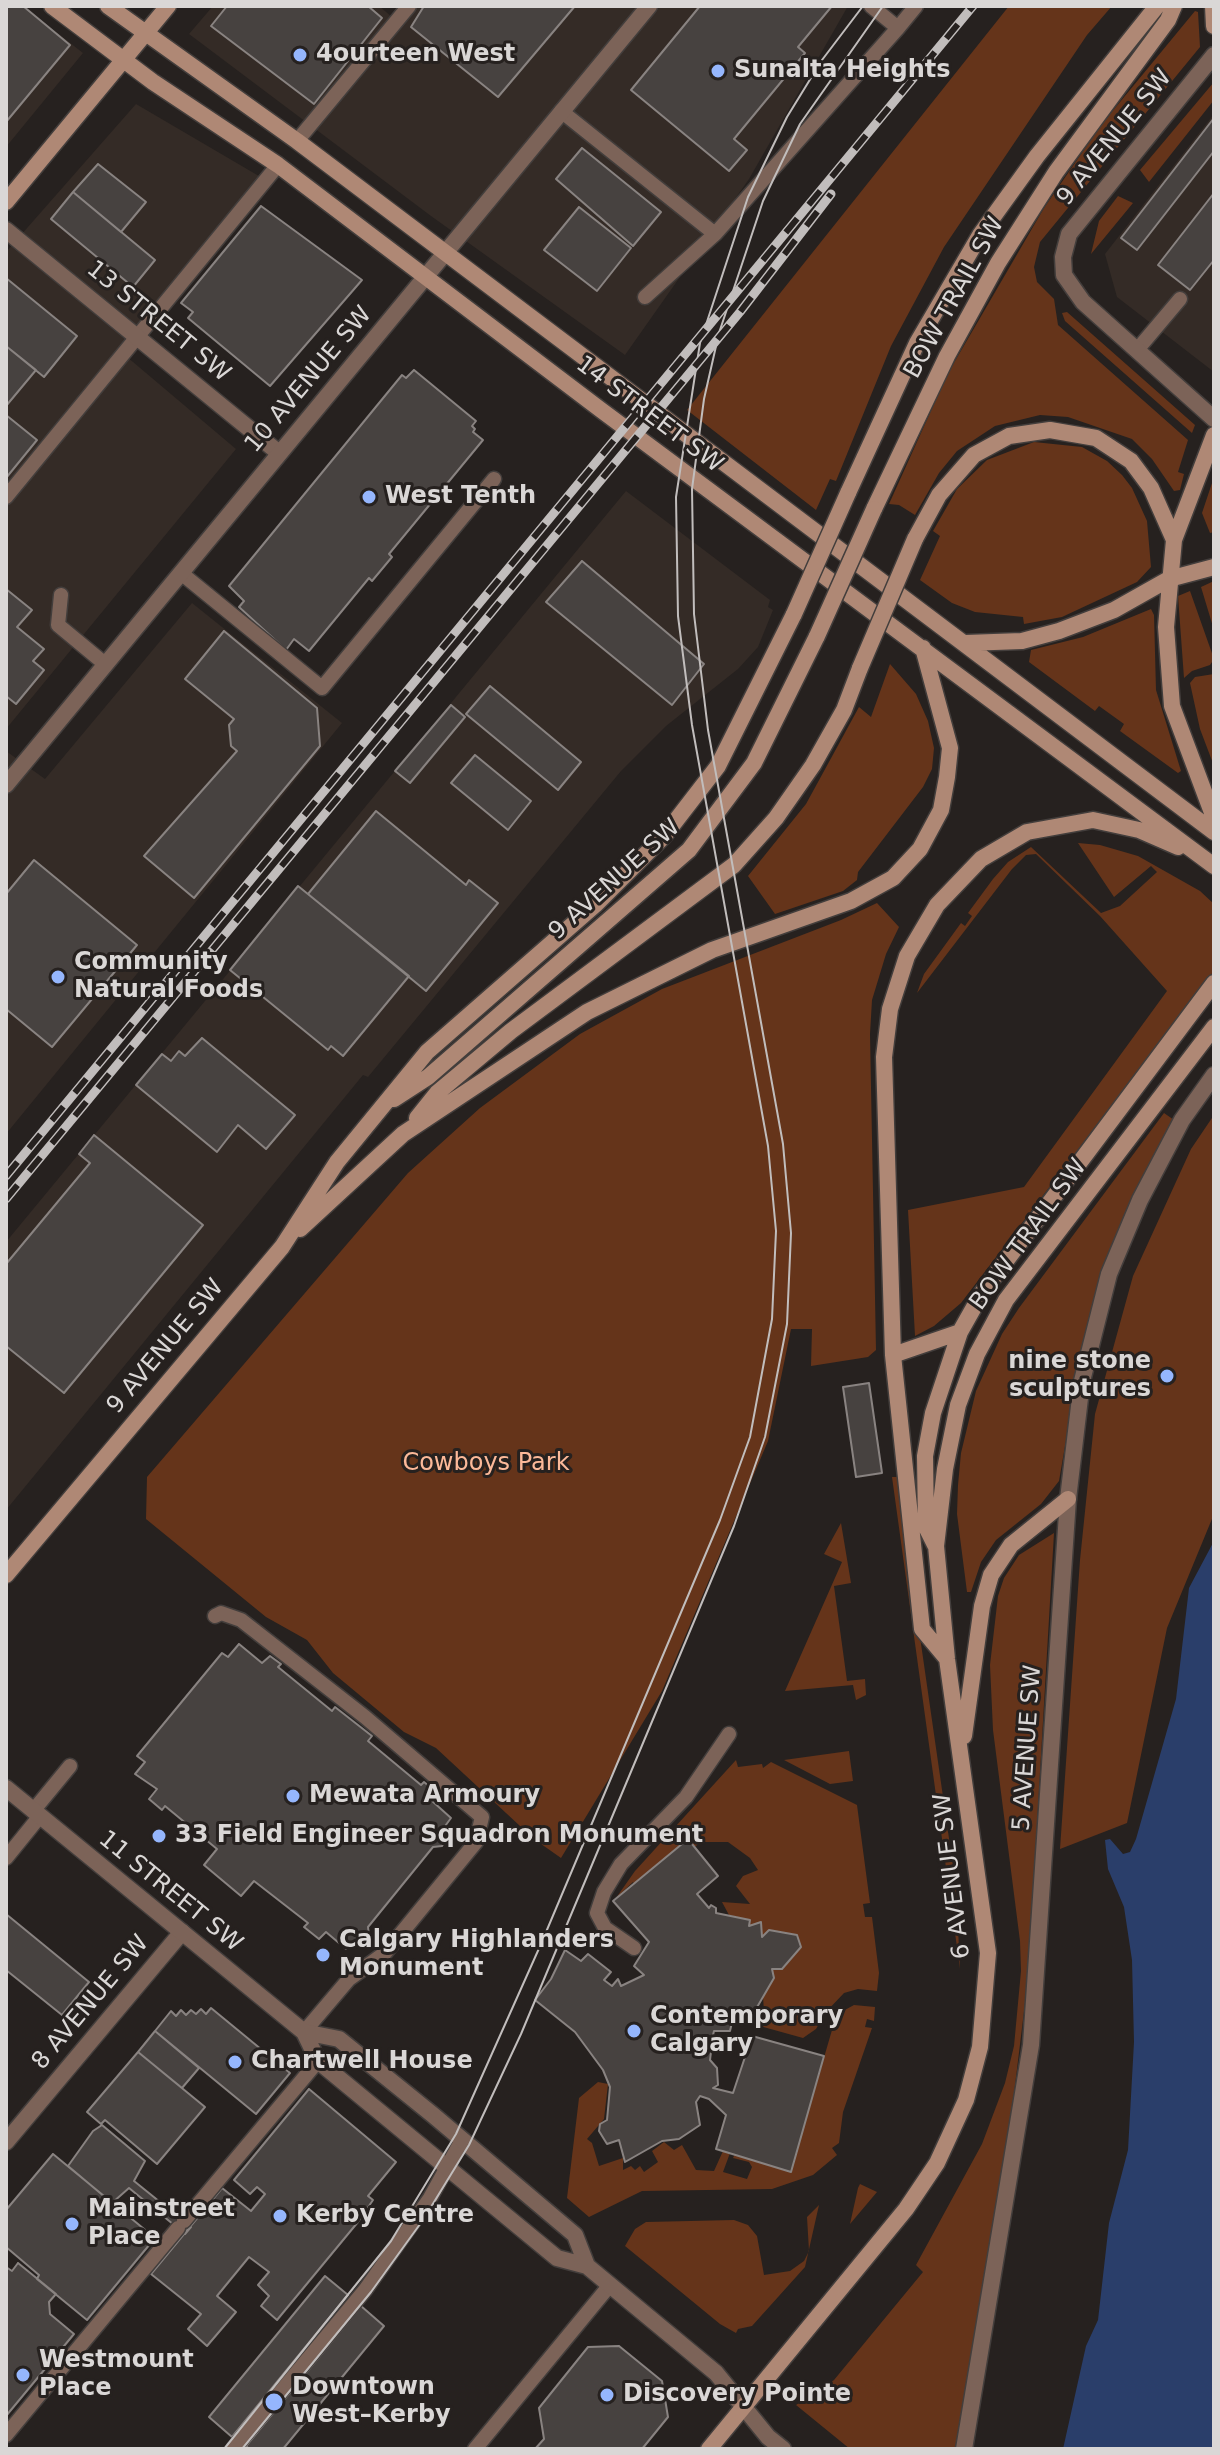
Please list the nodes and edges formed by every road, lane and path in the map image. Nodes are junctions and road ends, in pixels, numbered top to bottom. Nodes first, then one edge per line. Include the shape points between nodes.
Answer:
1 (52, 6) edge
2 (108, 6) edge
3 (168, 6) edge
4 (409, 6) edge
5 (649, 6) edge
6 (871, 6) edge
7 (916, 6) edge
8 (1157, 6) edge
9 (1174, 6) edge
10 (1213, 6) edge
11 (1214, 26) edge
12 (898, 28) junction
13 (146, 32) junction
14 (1214, 55) edge
15 (124, 59) junction
16 (561, 111) junction
17 (297, 141) junction
18 (278, 165) junction
19 (6, 202) edge
20 (6, 230) edge
21 (715, 234) junction
22 (445, 252) junction
23 (426, 275) junction
24 (645, 297) dead end
25 (1180, 299) dead end
26 (138, 337) junction
27 (1137, 350) junction
28 (1214, 419) edge
29 (1214, 435) edge
30 (279, 453) junction
31 (494, 479) dead end
32 (6, 497) edge
33 (1174, 540) junction
34 (1214, 567) edge
35 (181, 573) junction
36 (1169, 579) junction
37 (61, 595) dead end
38 (794, 614) joint
39 (817, 636) joint
40 (966, 643) junction
41 (923, 648) junction
42 (105, 664) junction
43 (6, 785) edge
44 (1214, 818) edge
45 (1214, 832) edge
46 (1210, 863) edge
47 (1214, 983) edge
48 (1214, 1027) edge
49 (1214, 1075) edge
50 (383, 1106) junction
51 (403, 1134) junction
52 (282, 1247) junction
53 (960, 1332) junction
54 (893, 1355) junction
55 (1068, 1499) junction
56 (936, 1546) junction
57 (6, 1575) edge
58 (215, 1616) dead end
59 (947, 1659) junction
60 (729, 1734) dead end
61 (962, 1753) junction
62 (70, 1766) dead end
63 (6, 1788) edge
64 (36, 1814) junction
65 (6, 1858) edge
66 (182, 1932) junction
67 (634, 1948) dead end
68 (304, 2032) junction
69 (318, 2061) junction
70 (462, 2140) junction
71 (6, 2142) edge
72 (447, 2167) junction
73 (587, 2266) junction
74 (610, 2285) junction
75 (743, 2405) junction
76 (6, 2435) edge
77 (233, 2449) edge
78 (475, 2449) edge
79 (709, 2449) edge
80 (783, 2449) edge
81 (964, 2449) edge

1 - 15 main road, 14 STREET SW
2 - 13 main road, 14 STREET SW
3 - 13 main road
4 - 17 lane
5 - 16 street, 10 AVENUE SW
6 - 12 lane
7 - 12 lane
8 - 38 main road, BOW TRAIL SW, bridge via 1046,143 980,235 917,343
9 - 39 main road, BOW TRAIL SW, bridge via 998,263 947,356
10 - 11 main road
12 - 21 lane
13 - 15 main road
13 - 17 main road, 14 STREET SW
14 - 27 street, 9 AVENUE SW via 1069,234 1063,257 1071,288
15 - 18 main road, 14 STREET SW
15 - 19 main road
16 - 21 lane
16 - 22 street, 10 AVENUE SW
17 - 22 main road, 14 STREET SW
18 - 23 main road, 14 STREET SW
18 - 26 lane
20 - 26 street, 13 STREET SW
21 - 24 lane
22 - 23 street, 10 AVENUE SW
22 - 40 main road, 14 STREET SW
23 - 30 street, 10 AVENUE SW
23 - 41 main road, 14 STREET SW
25 - 27 lane
26 - 30 street, 13 STREET SW
26 - 32 lane
27 - 28 street
29 - 33 main road
30 - 35 street, 10 AVENUE SW
31 - 35 lane via 322,688
33 - 36 main road
33 - 51 main road, bridge via 1151,488 1131,461 1096,438 1050,430 1009,436 974,455 939,495 915,539 844,710 776,818 734,865 511,1031 437,1093
34 - 36 main road
35 - 42 street, 10 AVENUE SW
36 - 40 main road via 1114,610 1059,631 1022,641
36 - 44 main road via 1166,627 1172,706
37 - 42 lane via 58,625
38 - 50 main road, 9 AVENUE SW via 718,766 664,836 595,905 427,1052
39 - 50 main road, 9 AVENUE SW via 754,763 689,850 428,1077
40 - 45 main road, 14 STREET SW
41 - 46 main road, 14 STREET SW
41 - 51 main road via 950,748 947,777 941,810 920,849 893,878 851,901 712,950 587,1012
42 - 43 street, 10 AVENUE SW
46 - 54 main road via 1139,830 1093,820 1027,832 981,859 937,905 907,956 890,1009 884,1057
47 - 53 main road via 982,1293
48 - 56 main road, BOW TRAIL SW via 1006,1300 977,1354 958,1405
49 - 55 street, 5 AVENUE SW via 1175,1133 1109,1274 1082,1381
50 - 52 main road, 9 AVENUE SW via 337,1162
51 - 52 main road
52 - 57 main road, 9 AVENUE SW
53 - 54 main road
53 - 56 main road via 925,1456 926,1527
54 - 59 main road via 922,1629
55 - 61 main road via 1011,1545 991,1575
55 - 81 street, 5 AVENUE SW via 1031,2045
56 - 59 main road, 6 AVENUE SW
58 - 68 lane via 241,1620 482,1817 476,1842 385,1953 349,1979
59 - 61 main road, 6 AVENUE SW
60 - 67 lane via 686,1797 621,1864 604,1892 597,1913 605,1928
61 - 75 main road, 6 AVENUE SW via 988,1953 980,2047 966,2100 937,2163 906,2209
62 - 64 lane
63 - 64 street, 11 STREET SW
64 - 65 lane
64 - 66 street, 11 STREET SW
66 - 68 street, 11 STREET SW
66 - 71 street, 8 AVENUE SW
68 - 69 street, 11 STREET SW
68 - 70 street, 11 STREET SW via 339,2039
69 - 72 street, 11 STREET SW
69 - 76 lane
70 - 72 lane
70 - 73 street, 11 STREET SW via 575,2235
72 - 73 street, 11 STREET SW via 557,2258
72 - 77 lane via 365,2290
73 - 74 street, 11 STREET SW
74 - 75 street, 11 STREET SW via 716,2373
74 - 78 lane
75 - 79 main road, 6 AVENUE SW
75 - 80 street, 11 STREET SW

